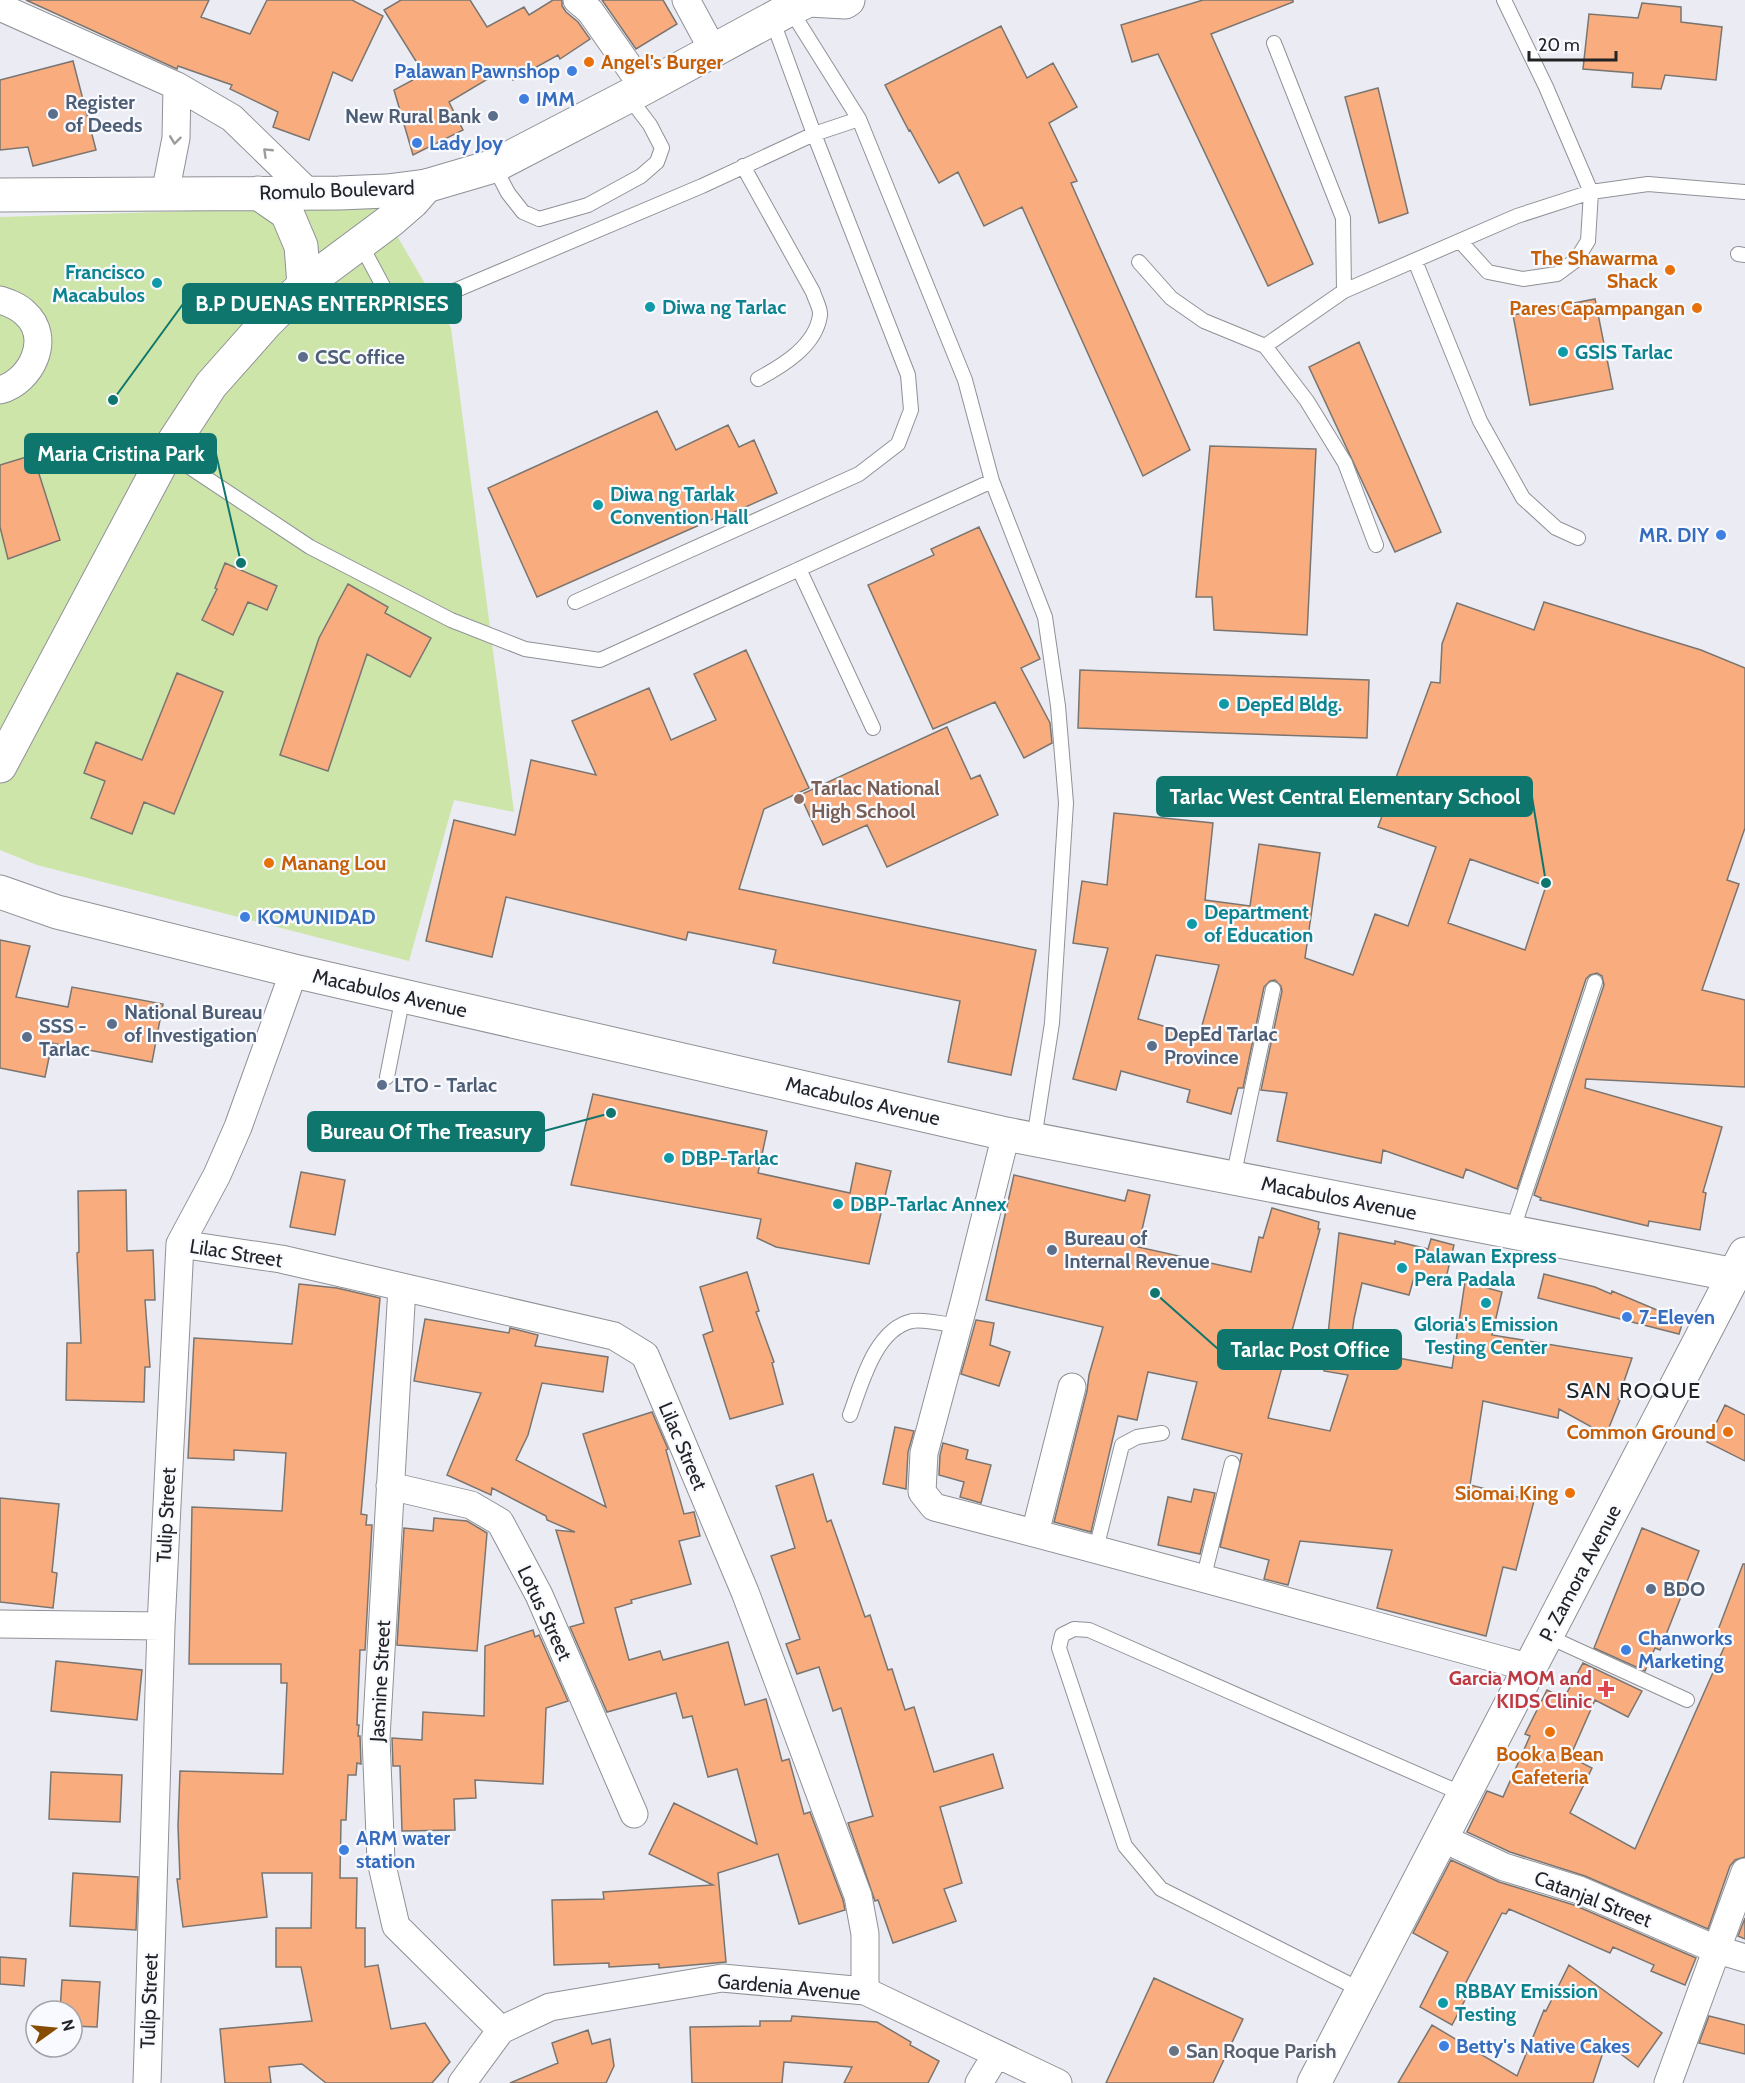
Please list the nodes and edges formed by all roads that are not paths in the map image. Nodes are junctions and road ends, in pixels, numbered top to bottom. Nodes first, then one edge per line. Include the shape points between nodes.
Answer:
1 (577, 0) edge
2 (686, 0) edge
3 (848, 0) edge
4 (1504, 0) edge
5 (0, 7) edge
6 (795, 7) edge
7 (1274, 43) dead end
8 (713, 50) junction
9 (177, 86) junction
10 (636, 92) junction
11 (860, 119) junction
12 (814, 134) junction
13 (494, 166) junction
14 (743, 166) junction
15 (426, 186) junction
16 (1591, 192) junction
17 (1745, 192) edge
18 (258, 193) junction
19 (309, 193) junction
20 (165, 194) junction
21 (0, 195) edge
22 (1460, 241) junction
23 (360, 243) junction
24 (1415, 261) junction
25 (1139, 262) dead end
26 (304, 285) junction
27 (1344, 291) junction
28 (0, 300) edge
29 (1265, 346) junction
30 (758, 379) dead end
31 (0, 390) edge
32 (167, 452) junction
33 (992, 481) junction
34 (1578, 538) dead end
35 (1376, 545) dead end
36 (798, 569) junction
37 (575, 602) dead end
38 (873, 728) dead end
39 (0, 766) edge
40 (0, 891) edge
41 (294, 971) junction
42 (1594, 982) dead end
43 (1273, 989) dead end
44 (403, 996) junction
45 (387, 1077) dead end
46 (1020, 1136) junction
47 (1233, 1178) junction
48 (1512, 1232) junction
49 (180, 1244) junction
50 (1740, 1264) edge
51 (402, 1287) junction
52 (958, 1326) junction
53 (1072, 1388) dead end
54 (850, 1414) dead end
55 (1162, 1433) dead end
56 (1232, 1463) dead end
57 (390, 1486) junction
58 (1035, 1533) junction
59 (1096, 1549) junction
60 (1203, 1580) junction
61 (0, 1624) edge
62 (161, 1626) junction
63 (1547, 1636) junction
64 (1531, 1668) junction
65 (1687, 1700) dead end
66 (1465, 1795) junction
67 (634, 1814) dead end
68 (1442, 1838) junction
69 (1745, 1872) edge
70 (1715, 1949) junction
71 (1745, 1958) edge
72 (1363, 1991) junction
73 (865, 1992) junction
74 (501, 2030) junction
75 (996, 2055) junction
76 (147, 2083) edge
77 (462, 2083) edge
78 (979, 2083) edge
79 (1058, 2083) edge
80 (1314, 2083) edge
81 (1668, 2083) edge

1 - 10 street via 590,11
2 - 8 street
3 - 6 main road
4 - 16 lane
5 - 9 street
6 - 8 main road, Romulo Boulevard
6 - 11 lane
6 - 12 lane
7 - 27 lane via 1343,218
8 - 10 main road, Romulo Boulevard
19 -> 9 street via 232,118
9 -> 20 street via 176,138
10 - 13 main road, Romulo Boulevard
10 - 13 lane via 662,148 657,162 641,176 588,206 539,219 523,212
11 - 12 lane
11 - 33 lane via 965,380
12 - 14 lane
12 - 37 lane via 908,375 910,410 898,444 859,474
13 - 15 main road, Romulo Boulevard
14 - 23 lane via 416,307 403,309 390,299
14 - 30 lane via 813,292 820,314 811,339 788,362
15 - 19 main road, Romulo Boulevard
15 - 23 main road
16 - 17 lane via 1648,183
16 - 22 lane via 1517,216
16 - 22 lane via 1588,241 1576,260 1557,274 1523,279 1488,273
18 - 19 main road, Romulo Boulevard
18 - 20 main road, Romulo Boulevard
18 - 26 main road via 287,213 301,246
20 - 21 main road, Romulo Boulevard
22 - 24 lane
23 - 26 main road
24 - 27 lane
24 - 34 lane via 1480,421 1523,498 1556,528
25 - 29 lane via 1171,298 1204,321
26 - 32 main road via 211,385
27 - 29 lane
28 - 31 street via 26,313 35,326 38,343 35,360 24,378
29 - 35 lane via 1345,463
32 - 36 lane via 310,547 451,620 525,649 600,660
32 - 39 main road
33 - 36 lane
33 - 46 lane via 1045,616 1066,803 1052,1023
36 - 38 lane
40 - 41 main road, Macabulos Avenue via 57,912
41 - 44 main road, Macabulos Avenue
41 - 49 street, Tulip Street via 238,1126
42 - 48 lane
43 - 47 lane
44 - 45 lane
44 - 46 main road, Macabulos Avenue
46 - 47 main road, Macabulos Avenue
46 - 52 street
47 - 48 main road, Macabulos Avenue
48 - 50 main road, Macabulos Avenue
49 - 51 street, Lilac Street via 281,1259
49 - 62 street, Tulip Street
50 - 63 main road, P. Zamora Avenue
51 - 57 street, Jasmine Street
51 - 73 street, Lilac Street via 614,1335 645,1355 745,1592 858,1896 865,1934
52 - 54 lane via 913,1321 896,1328 873,1353
52 - 58 street via 924,1453 922,1492 933,1507
53 - 58 street
55 - 59 lane via 1137,1437 1122,1445
56 - 60 lane
57 - 67 street, Lotus Street via 471,1505 501,1522 539,1595
57 - 74 street, Jasmine Street via 376,1738 381,1861 396,1926
58 - 59 street
59 - 60 street
60 - 64 street
61 - 62 street
62 - 76 street, Tulip Street
63 - 64 main road, P. Zamora Avenue
63 - 65 lane
64 - 66 main road, P. Zamora Avenue
66 - 68 main road, P. Zamora Avenue
66 - 72 lane via 1089,1630 1074,1629 1062,1635 1059,1648 1125,1846 1161,1889
68 - 70 street, Catanjal Street via 1503,1867 1579,1890
68 - 72 main road, P. Zamora Avenue
69 - 70 street
70 - 71 street, Catanjal Street
70 - 81 street
72 - 80 main road, P. Zamora Avenue
73 - 74 street, Gardenia Avenue via 722,1978 550,2007
73 - 75 street, Gardenia Avenue
74 - 77 street, Gardenia Avenue
75 - 78 street
75 - 79 street, Gardenia Avenue

